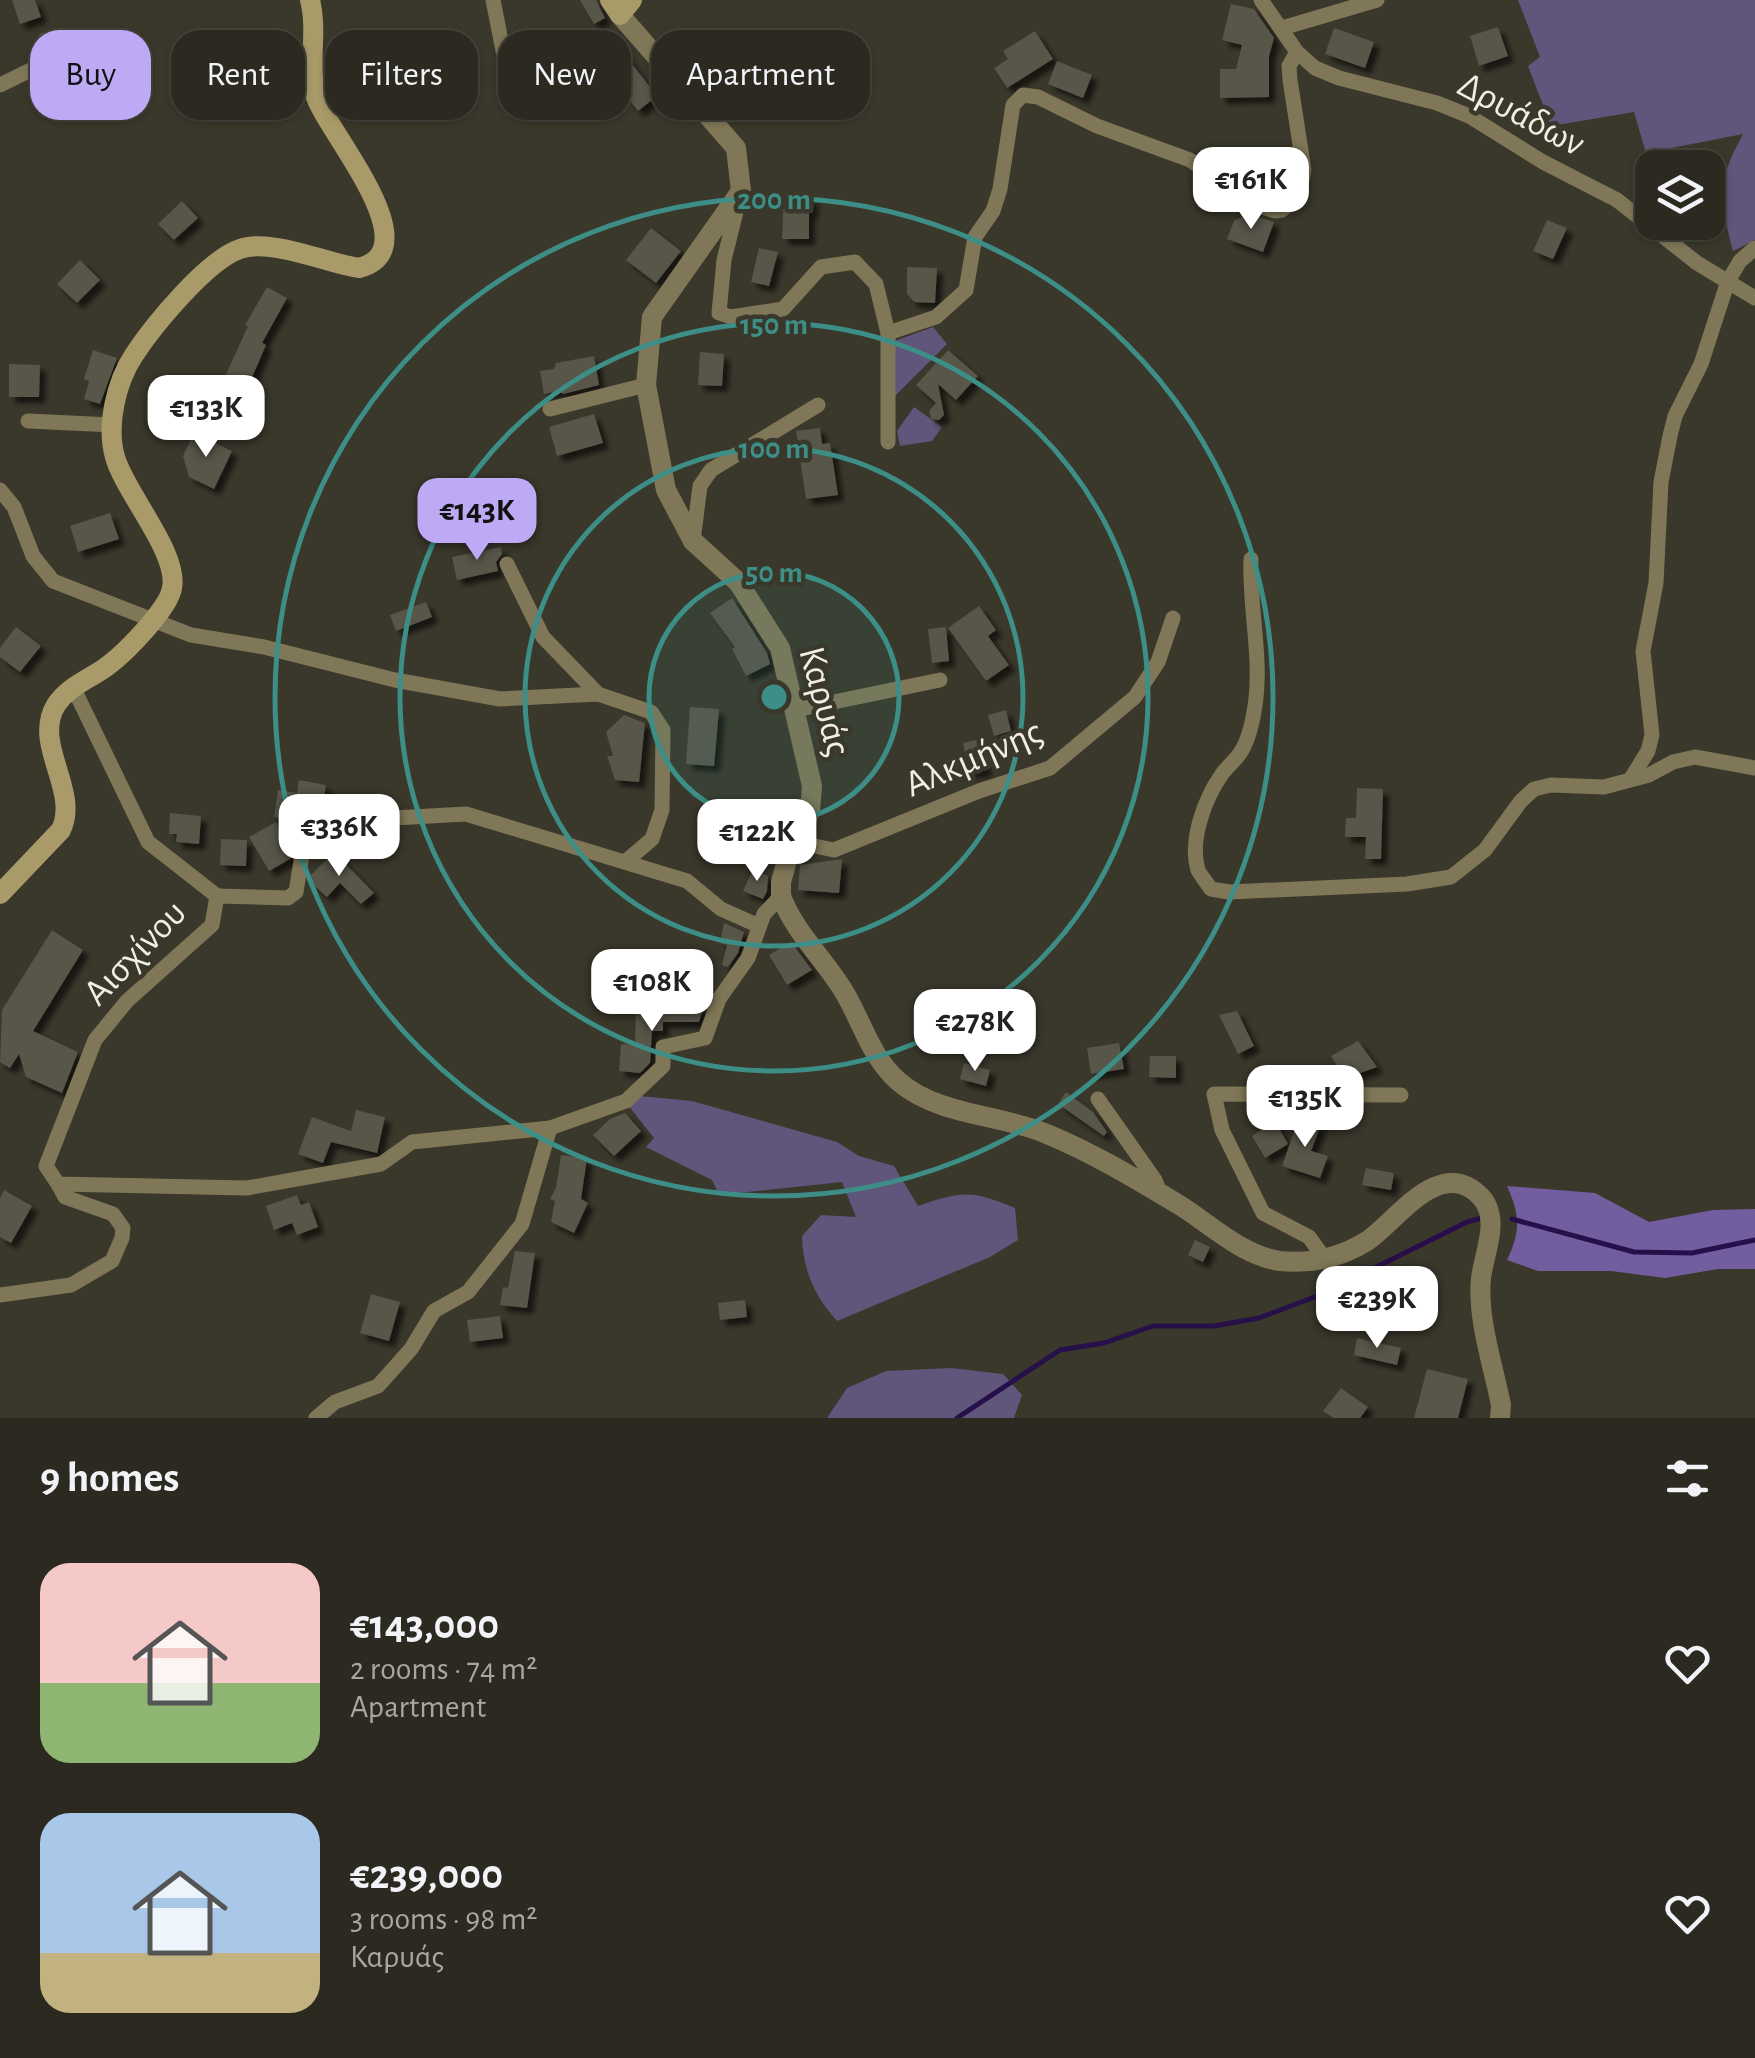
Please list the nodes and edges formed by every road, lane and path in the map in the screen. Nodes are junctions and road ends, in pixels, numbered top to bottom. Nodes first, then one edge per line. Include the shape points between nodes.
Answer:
1 (310, 0) edge
2 (494, 0) edge
3 (1262, 0) edge
4 (1377, 0) edge
5 (621, 5) edge
6 (1282, 28) junction
7 (500, 30) edge
8 (1297, 52) junction
9 (30, 69) edge
10 (0, 84) edge
11 (741, 191) junction
12 (1755, 248) edge
13 (1728, 281) junction
14 (1755, 298) edge
15 (888, 333) junction
16 (646, 386) junction
17 (818, 405) dead end
18 (550, 409) dead end
19 (28, 421) dead end
20 (112, 424) junction
21 (888, 442) dead end
22 (0, 490) edge
23 (692, 541) junction
24 (1251, 559) dead end
25 (507, 564) dead end
26 (1174, 618) dead end
27 (152, 620) junction
28 (940, 680) dead end
29 (73, 687) junction
30 (598, 694) junction
31 (796, 710) junction
32 (1755, 768) edge
33 (1632, 777) junction
34 (794, 842) junction
35 (625, 862) junction
36 (0, 894) edge
37 (217, 896) junction
38 (780, 896) junction
39 (759, 926) junction
40 (1401, 1095) dead end
41 (1098, 1099) dead end
42 (550, 1128) junction
43 (58, 1184) junction
44 (1161, 1195) junction
45 (1325, 1259) junction
46 (0, 1295) edge
47 (316, 1418) edge
48 (1500, 1418) edge

1 - 20 main road via 314,91 381,214 381,250 372,264 359,268 278,249 237,250 200,277 133,356
2 - 7 street
3 - 6 street, Δρυάδων
4 - 6 street
5 - 11 street via 736,148
6 - 8 street, Δρυάδων
8 - 13 street, Δρυάδων via 1322,72 1469,116 1617,200
8 - 15 street via 1289,72 1304,170 1287,206 1258,208 1190,160 1023,95 1013,105 1000,189 975,237 966,290 936,316
9 - 10 street
11 - 15 street via 719,313 731,318 782,308 821,267 856,262 876,284
11 - 16 street, Καρυάς via 652,317
12 - 13 street
13 - 14 street, Δρυάδων
13 - 33 street via 1664,458 1656,583 1643,652 1652,735
15 - 21 street
16 - 18 street
16 - 23 street, Καρυάς via 666,490
17 - 23 street via 711,470 700,486
19 - 20 street
20 - 27 main road via 114,456 172,579 170,596
22 - 27 street via 14,507 32,556 53,582
23 - 31 street, Καρυάς via 738,582 780,648
24 - 33 street via 1256,696 1248,739 1221,776 1199,828 1199,872 1212,889 1451,877 1485,850 1534,789 1604,787
25 - 30 street via 543,637
26 - 34 street, Αλκμήνης via 1135,698 1050,768 834,850
27 - 29 main road via 110,664
27 - 30 street via 191,635 500,699
28 - 31 street
29 - 36 main road via 51,719 65,820
29 - 37 street, Αισχίνου via 148,842
30 - 35 street via 651,712 663,730 661,817 652,839
31 - 34 street, Καρυάς via 812,792
32 - 33 street via 1695,757
34 - 38 street, Καρυάς
35 - 37 street via 466,814 388,817 312,842 288,898
35 - 39 street via 687,881
37 - 43 street, Αισχίνου via 212,926 127,1001 95,1040 46,1166
38 - 39 street
38 - 44 street via 844,992 872,1050 900,1083 944,1104 1051,1135
39 - 42 street via 704,1038 663,1047 663,1066 626,1101
40 - 45 street via 1214,1094 1222,1130 1263,1213 1309,1236
41 - 44 street
42 - 43 street via 412,1142 381,1164 247,1188
42 - 47 street via 522,1224 468,1292 434,1311 378,1386 334,1402
43 - 46 street via 66,1197 113,1214 122,1238 112,1261 72,1285
44 - 45 street via 1263,1257
45 - 48 street via 1370,1239 1425,1192 1456,1186 1480,1197 1490,1225 1481,1295

